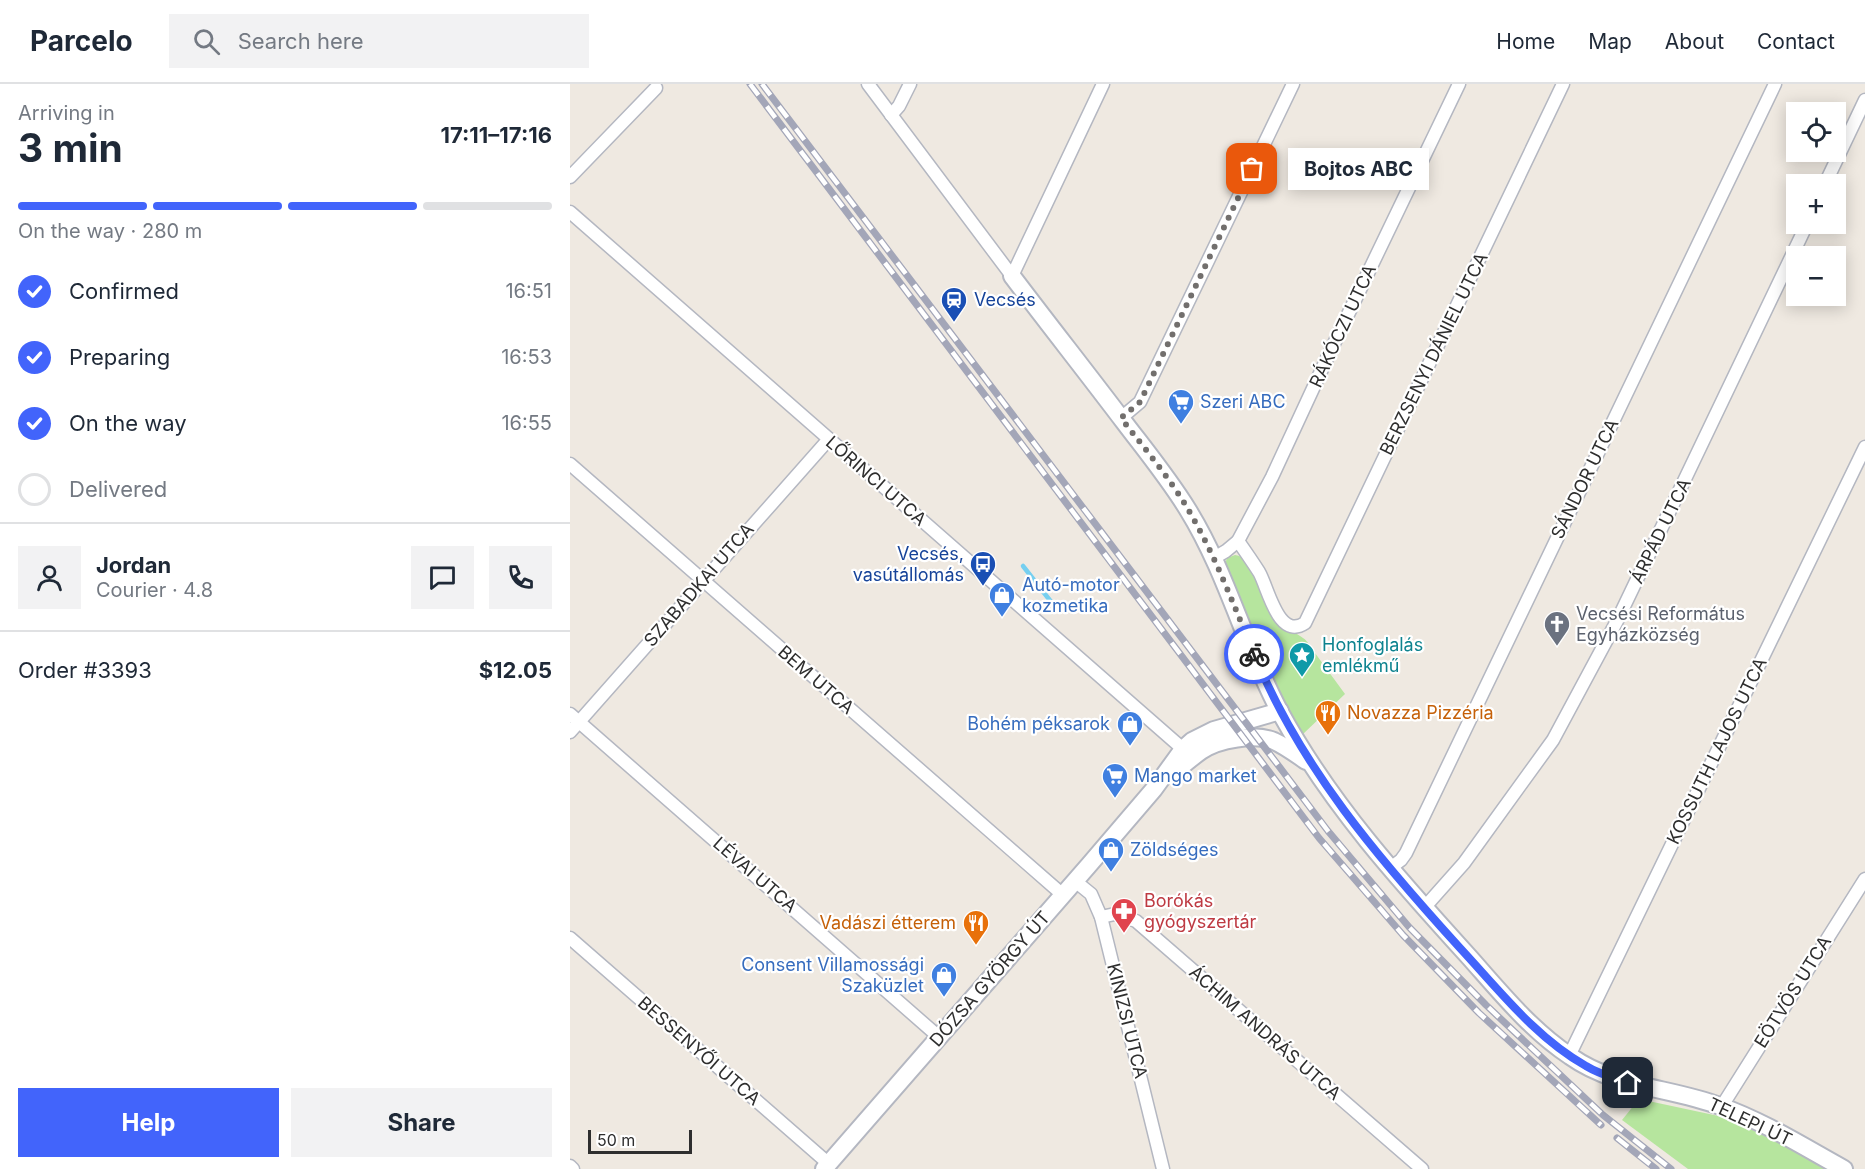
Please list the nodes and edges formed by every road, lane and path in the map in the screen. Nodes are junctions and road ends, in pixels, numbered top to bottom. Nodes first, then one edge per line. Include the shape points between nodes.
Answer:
1 (868, 84) edge
2 (910, 84) edge
3 (1103, 84) edge
4 (1293, 84) edge
5 (1459, 84) edge
6 (1563, 84) edge
7 (1775, 84) edge
8 (657, 88) dead end
9 (1865, 100) edge
10 (891, 115) junction
11 (1830, 174) edge
12 (570, 177) edge
13 (570, 212) edge
14 (1802, 234) edge
15 (1012, 276) junction
16 (1121, 418) junction
17 (829, 439) junction
18 (1865, 447) edge
19 (570, 464) edge
20 (1238, 541) junction
21 (1214, 558) junction
22 (703, 581) junction
23 (1280, 711) junction
24 (575, 718) edge
25 (570, 732) edge
26 (1263, 737) junction
27 (1183, 749) junction
28 (1311, 765) junction
29 (1154, 789) junction
30 (1389, 869) junction
31 (1865, 879) edge
32 (1075, 881) junction
33 (1063, 895) junction
34 (1424, 908) junction
35 (1101, 917) junction
36 (570, 938) edge
37 (939, 1037) junction
38 (1569, 1056) junction
39 (1722, 1106) junction
40 (826, 1167) edge
41 (1163, 1169) edge
42 (1422, 1169) edge
43 (1844, 1169) edge

1 - 10 street
2 - 10 street
3 - 15 street
4 - 16 street via 1140,402
5 - 20 street, RÁKÓCZI UTCA
6 - 20 street, BERZSENYI DÁNIEL UTCA via 1305,623 1295,627 1280,618 1259,572
7 - 30 street, SÁNDOR UTCA via 1406,853
8 - 12 street
9 - 11 street
10 - 15 street
13 - 17 street, LŐRINCI UTCA
14 - 34 street, ÁRPÁD UTCA via 1623,609 1553,741 1464,863
15 - 16 main road, TELEPI ÚT
16 - 21 main road, TELEPI ÚT via 1187,509
17 - 22 street, SZABADKAI UTCA
17 - 27 street, LŐRINCI UTCA
18 - 38 street, KOSSUTH LAJOS UTCA
19 - 22 street, BEM UTCA
20 - 21 street, RÁKÓCZI UTCA
21 - 23 main road, TELEPI ÚT
22 - 24 street, SZABADKAI UTCA
22 - 33 street, BEM UTCA
23 - 26 main road
23 - 27 main road, DÓZSA GYÖRGY ÚT via 1214,730
23 - 28 main road, TELEPI ÚT
24 - 25 street, SZABADKAI UTCA
24 - 37 street, LÉVAI UTCA
26 - 28 main road
26 - 29 main road, DÓZSA GYÖRGY ÚT via 1203,749
27 - 29 main road, DÓZSA GYÖRGY ÚT
28 - 30 main road, TELEPI ÚT
29 - 32 main road, DÓZSA GYÖRGY ÚT
30 - 34 main road, TELEPI ÚT
31 - 39 street, EÖTVÖS UTCA
32 - 33 main road, DÓZSA GYÖRGY ÚT
32 - 35 street, KINIZSI UTCA via 1091,894
33 - 37 main road, DÓZSA GYÖRGY ÚT
34 - 38 main road, TELEPI ÚT via 1502,994
35 - 41 street, KINIZSI UTCA
35 - 42 street, ÁCHIM ANDRÁS UTCA via 1115,914 1136,921
36 - 40 street, BESSENYŐI UTCA
37 - 40 main road, DÓZSA GYÖRGY ÚT
38 - 39 main road, TELEPI ÚT via 1588,1068 1628,1083
39 - 43 main road, TELEPI ÚT

